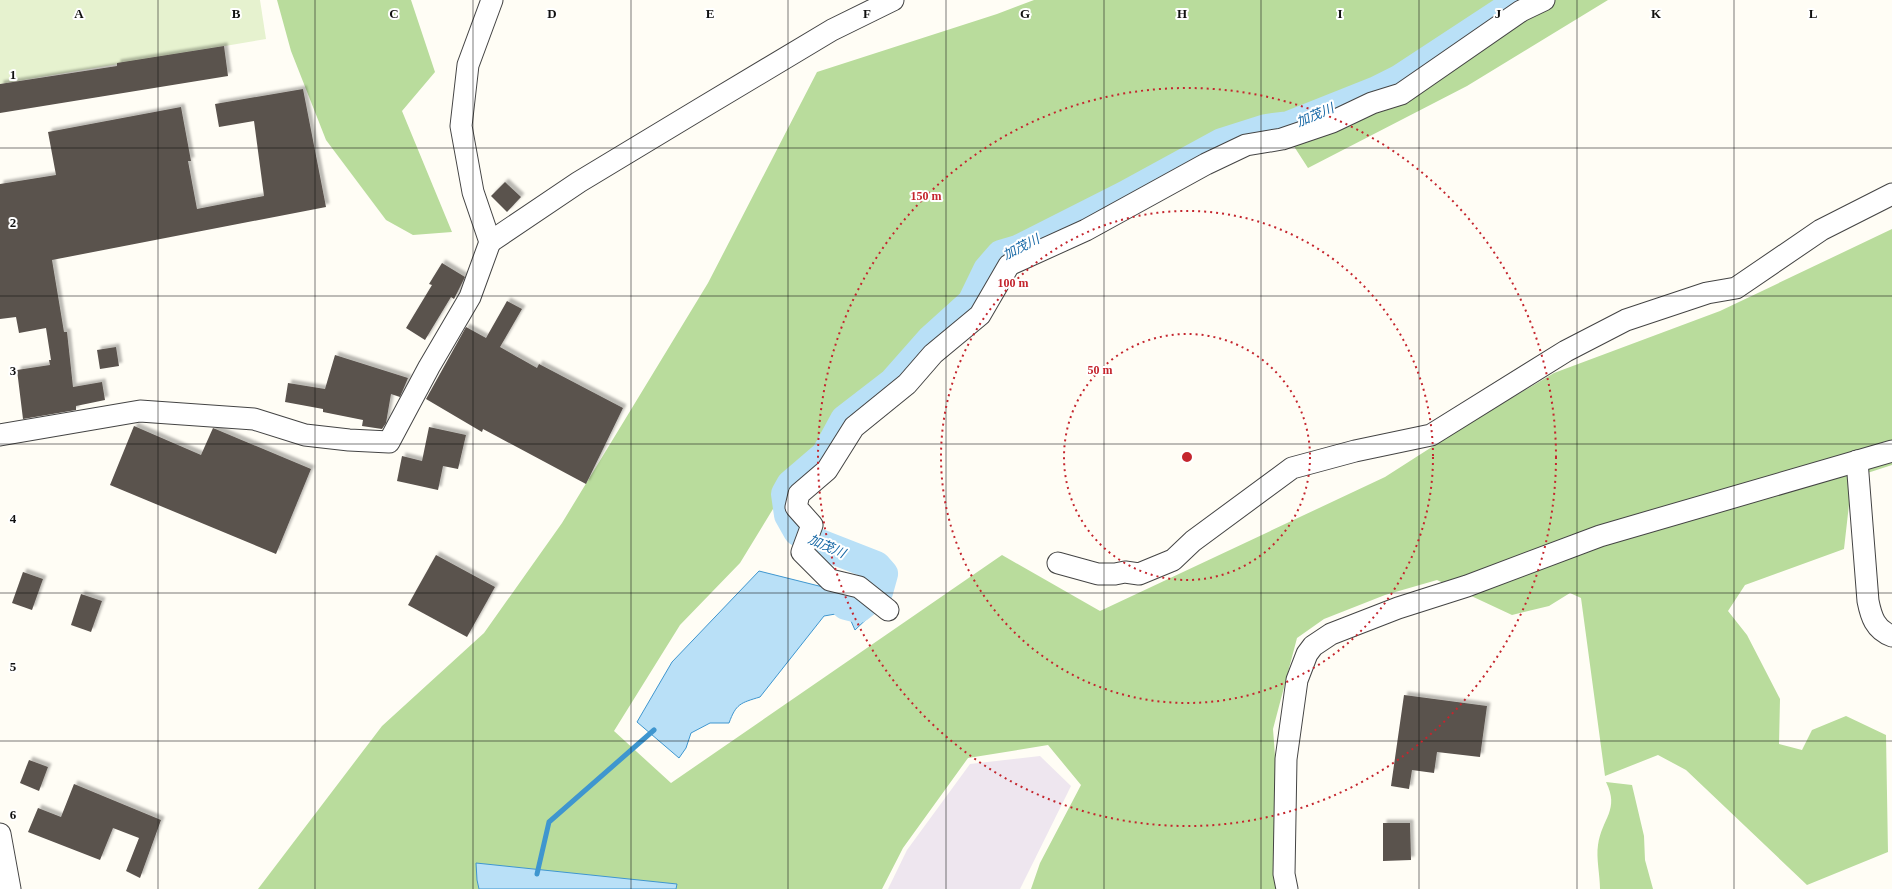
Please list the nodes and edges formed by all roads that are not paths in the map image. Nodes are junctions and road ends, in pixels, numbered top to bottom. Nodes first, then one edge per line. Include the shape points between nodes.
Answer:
1 (492, 0) edge
2 (893, 0) edge
3 (1544, 0) edge
4 (1892, 194) edge
5 (490, 242) junction
6 (0, 435) edge
7 (1892, 452) edge
8 (1857, 461) junction
9 (1058, 563) dead end
10 (888, 610) dead end
11 (1892, 636) edge
12 (0, 834) edge
13 (10, 889) edge
14 (1287, 889) edge

1 - 5 street via 468,65 461,126 473,192
2 - 5 street via 832,30 653,137 579,182
3 - 10 street via 1521,10 1402,94 1372,103 1332,122 1282,139 1246,145 1086,230 1009,265 980,315 933,354 906,384 854,427 827,470 799,494 796,506 812,526 802,552 830,580 859,588
4 - 9 street via 1821,230 1736,288 1707,293 1626,320 1566,351 1431,435 1292,468 1193,541 1173,560 1139,574 1098,574
5 - 6 street via 470,297 389,442 305,435 254,419 140,411
7 - 8 street
8 - 11 street via 1871,617 1878,627
8 - 14 street via 1600,536 1330,634 1313,646 1304,660 1297,680 1286,759 1284,874
12 - 13 street

